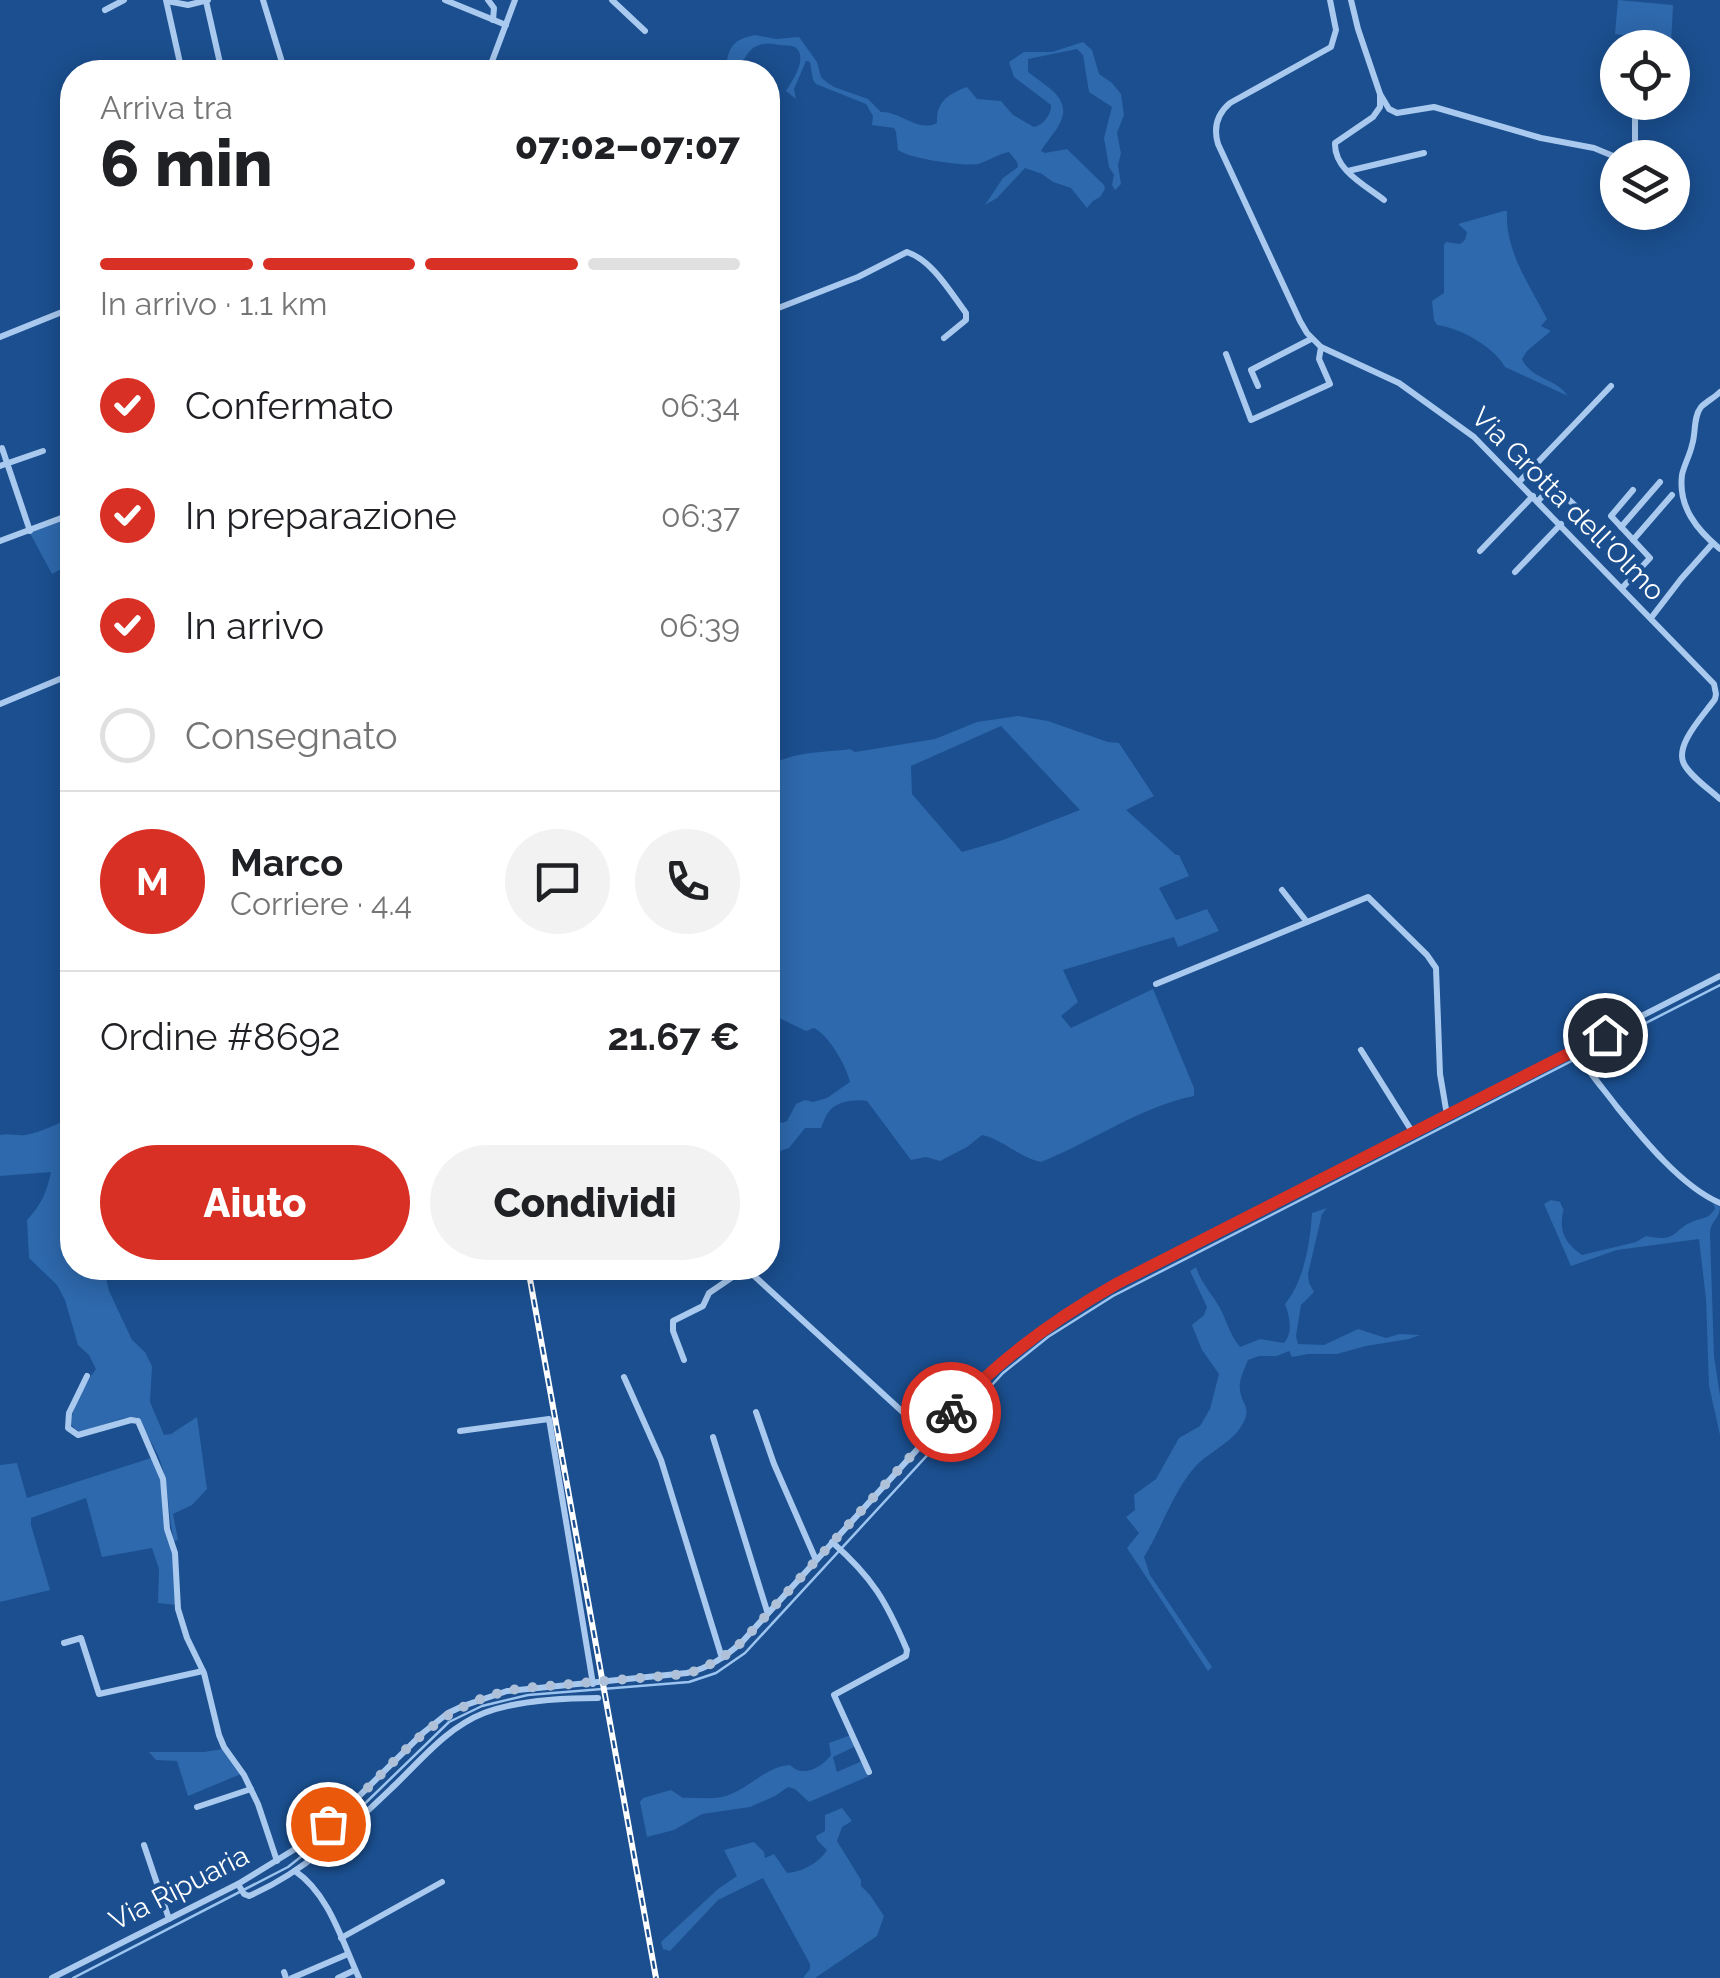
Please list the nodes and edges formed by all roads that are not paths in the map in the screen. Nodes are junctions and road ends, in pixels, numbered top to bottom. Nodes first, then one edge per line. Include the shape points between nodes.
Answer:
1 (124, 0) edge
2 (165, 0) edge
3 (208, 0) edge
4 (263, 0) edge
5 (445, 0) edge
6 (488, 0) edge
7 (516, 0) edge
8 (612, 0) edge
9 (1330, 0) edge
10 (1351, 0) edge
11 (105, 10) dead end
12 (493, 20) junction
13 (506, 25) junction
14 (645, 31) dead end
15 (179, 60) edge
16 (220, 60) edge
17 (282, 60) edge
18 (494, 60) edge
19 (1380, 94) junction
20 (1600, 150) edge
21 (1424, 153) dead end
22 (1346, 172) junction
23 (1384, 200) dead end
24 (780, 307) edge
25 (60, 313) edge
26 (0, 337) edge
27 (944, 338) dead end
28 (1312, 339) junction
29 (1321, 347) junction
30 (1226, 354) dead end
31 (1258, 386) dead end
32 (1611, 386) dead end
33 (1720, 392) edge
34 (2, 448) edge
35 (43, 451) dead end
36 (4, 465) edge
37 (1519, 482) junction
38 (1660, 482) dead end
39 (1634, 490) dead end
40 (1672, 496) dead end
41 (1535, 499) junction
42 (1582, 512) dead end
43 (60, 519) edge
44 (1561, 524) junction
45 (1622, 527) junction
46 (30, 531) junction
47 (1633, 540) junction
48 (0, 541) edge
49 (1713, 543) junction
50 (1720, 549) edge
51 (1480, 551) dead end
52 (1516, 572) dead end
53 (1622, 588) junction
54 (1651, 618) junction
55 (60, 679) edge
56 (1718, 692) edge
57 (0, 704) edge
58 (1720, 798) edge
59 (1282, 890) dead end
60 (1307, 922) junction
61 (1720, 976) edge
62 (1156, 984) dead end
63 (1361, 1050) dead end
64 (1576, 1050) junction
65 (1448, 1115) junction
66 (1413, 1133) junction
67 (1720, 1203) edge
68 (728, 1280) edge
69 (759, 1280) edge
70 (684, 1360) dead end
71 (86, 1376) dead end
72 (624, 1377) dead end
73 (756, 1412) dead end
74 (460, 1431) dead end
75 (930, 1436) junction
76 (713, 1437) dead end
77 (834, 1543) junction
78 (816, 1560) junction
79 (768, 1612) junction
80 (64, 1643) dead end
81 (722, 1658) junction
82 (202, 1671) junction
83 (592, 1684) junction
84 (598, 1698) dead end
85 (869, 1772) dead end
86 (251, 1789) junction
87 (197, 1807) dead end
88 (144, 1845) dead end
89 (277, 1861) junction
90 (294, 1870) junction
91 (442, 1882) dead end
92 (241, 1889) junction
93 (169, 1919) junction
94 (341, 1938) junction
95 (348, 1954) junction
96 (357, 1974) edge
97 (287, 1976) edge
98 (52, 1978) edge
99 (338, 1978) edge

1 - 11 street
2 - 3 street via 188,6
2 - 15 street
3 - 16 street
4 - 17 street
5 - 12 street
6 - 12 street
7 - 13 street
8 - 14 street
9 - 28 street, Via Grotta dell'Olmo via 1332,46 1230,102 1216,128
10 - 19 street
12 - 13 street
13 - 18 street
19 - 20 street via 1396,113 1434,107
19 - 22 street via 1380,110 1335,142
21 - 22 street
22 - 23 street
24 - 27 street via 906,252 928,265 966,313
25 - 26 street
28 - 29 street, Via Grotta dell'Olmo
28 - 31 street via 1250,370
29 - 30 street via 1330,384 1251,420
29 - 37 street, Via Grotta dell'Olmo via 1399,383 1474,436
32 - 37 street
33 - 49 street via 1701,407 1682,474 1692,522
34 - 36 street
35 - 36 street
36 - 46 street
37 - 41 street, Via Grotta dell'Olmo
38 - 45 street
39 - 45 street via 1611,516
40 - 47 street
41 - 42 street via 1553,484
41 - 44 street, Via Grotta dell'Olmo
41 - 51 street
43 - 46 street
44 - 52 street
44 - 53 street, Via Grotta dell'Olmo
45 - 47 street
46 - 48 street
47 - 53 street via 1650,558
49 - 50 street
49 - 54 street
53 - 54 street, Via Grotta dell'Olmo
54 - 56 street, Via Grotta dell'Olmo
55 - 57 street
56 - 58 street, Via Grotta dell'Olmo via 1682,750 1684,764
59 - 60 street
60 - 62 street
60 - 65 street via 1368,897 1433,962
61 - 64 street, Via Ripuaria
63 - 66 street
64 - 65 street, Via Ripuaria
64 - 67 street via 1641,1138
65 - 66 street, Via Ripuaria
66 - 75 street, Via Ripuaria via 1079,1305 992,1371
68 - 70 street via 703,1306 673,1321
69 - 75 street
71 - 82 street via 68,1428 78,1435 138,1421 162,1479 178,1610
72 - 81 street via 661,1460
73 - 78 street
74 - 83 street via 549,1419
75 - 77 street, Via Ripuaria
76 - 79 street
77 - 78 street, Via Ripuaria
77 - 85 street via 886,1601 907,1650 834,1694
78 - 79 street, Via Ripuaria
79 - 81 street, Via Ripuaria
80 - 82 street via 81,1638 99,1694
81 - 83 street, Via Ripuaria via 686,1674
82 - 86 street via 219,1735
83 - 89 street, Via Ripuaria via 507,1691 448,1714 344,1811
84 - 90 street via 522,1704 461,1725
86 - 87 street
86 - 89 street
88 - 93 street
89 - 92 street, Via Ripuaria
90 - 92 street via 252,1895
90 - 94 street via 319,1893
91 - 94 street
92 - 93 street, Via Ripuaria
93 - 98 street, Via Ripuaria
94 - 95 street
95 - 96 street
95 - 97 street
96 - 99 street

